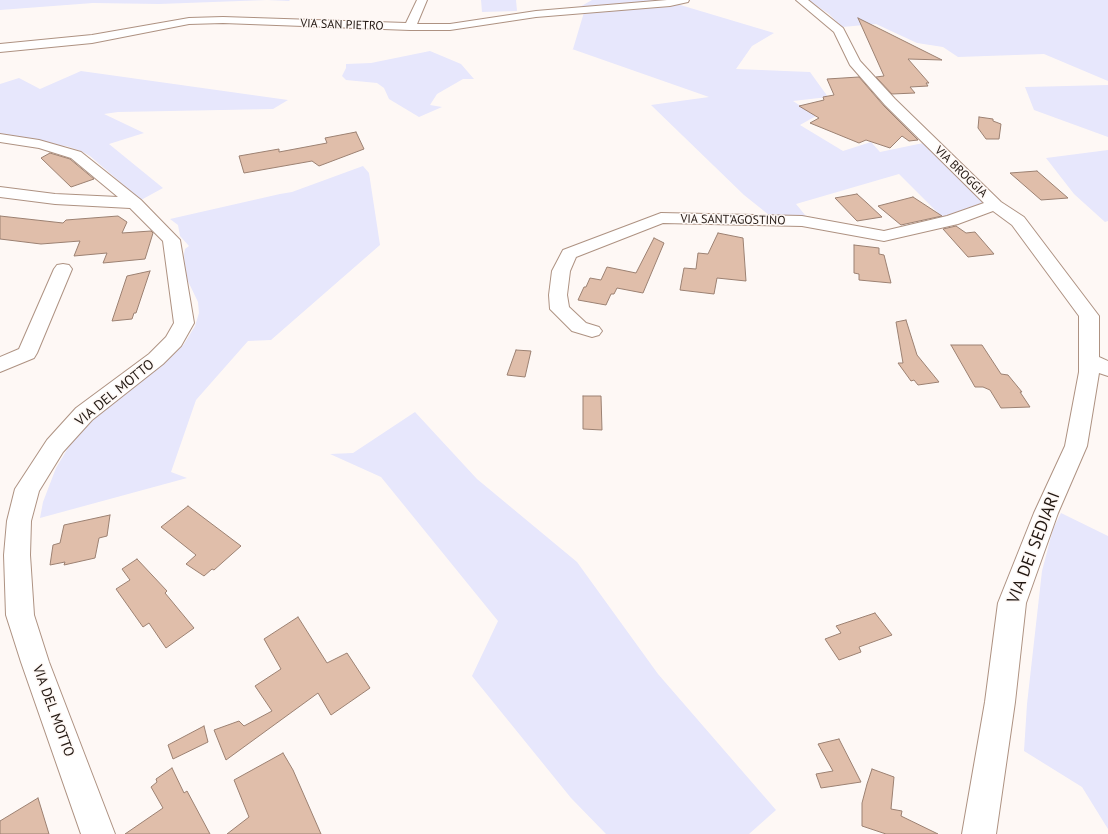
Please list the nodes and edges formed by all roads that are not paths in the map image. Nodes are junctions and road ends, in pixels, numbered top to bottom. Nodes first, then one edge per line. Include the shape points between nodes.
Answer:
1 (422, 0) edge
2 (684, 0) edge
3 (801, 0) edge
4 (410, 27) junction
5 (0, 48) edge
6 (0, 138) edge
7 (0, 192) edge
8 (135, 203) junction
9 (995, 205) junction
10 (63, 269) dead end
11 (592, 331) dead end
12 (0, 365) edge
13 (1098, 365) edge
14 (98, 834) edge
15 (979, 834) edge

1 - 4 street
2 - 4 street, VIA SAN PIETRO via 536,14 450,27
3 - 9 street, VIA BROGGIA via 839,30 854,62 890,102
4 - 5 street, VIA SAN PIETRO via 189,21 92,39
6 - 8 street via 39,144 76,155
7 - 8 street via 55,199
8 - 14 street, VIA DEL MOTTO via 171,240 184,323 174,341 156,359 84,414 55,446 27,489 19,521 17,548 20,615
9 - 11 street, VIA SANT'AGOSTINO via 952,220 884,236 802,221 661,218 568,254 561,270 558,295 560,309 579,327
9 - 13 street, VIA BROGGIA via 1018,221 1089,316
10 - 12 street via 27,353
13 - 15 street, VIA DEI SEDIARI via 1089,372 1076,446 1046,513 1012,603 1000,702

